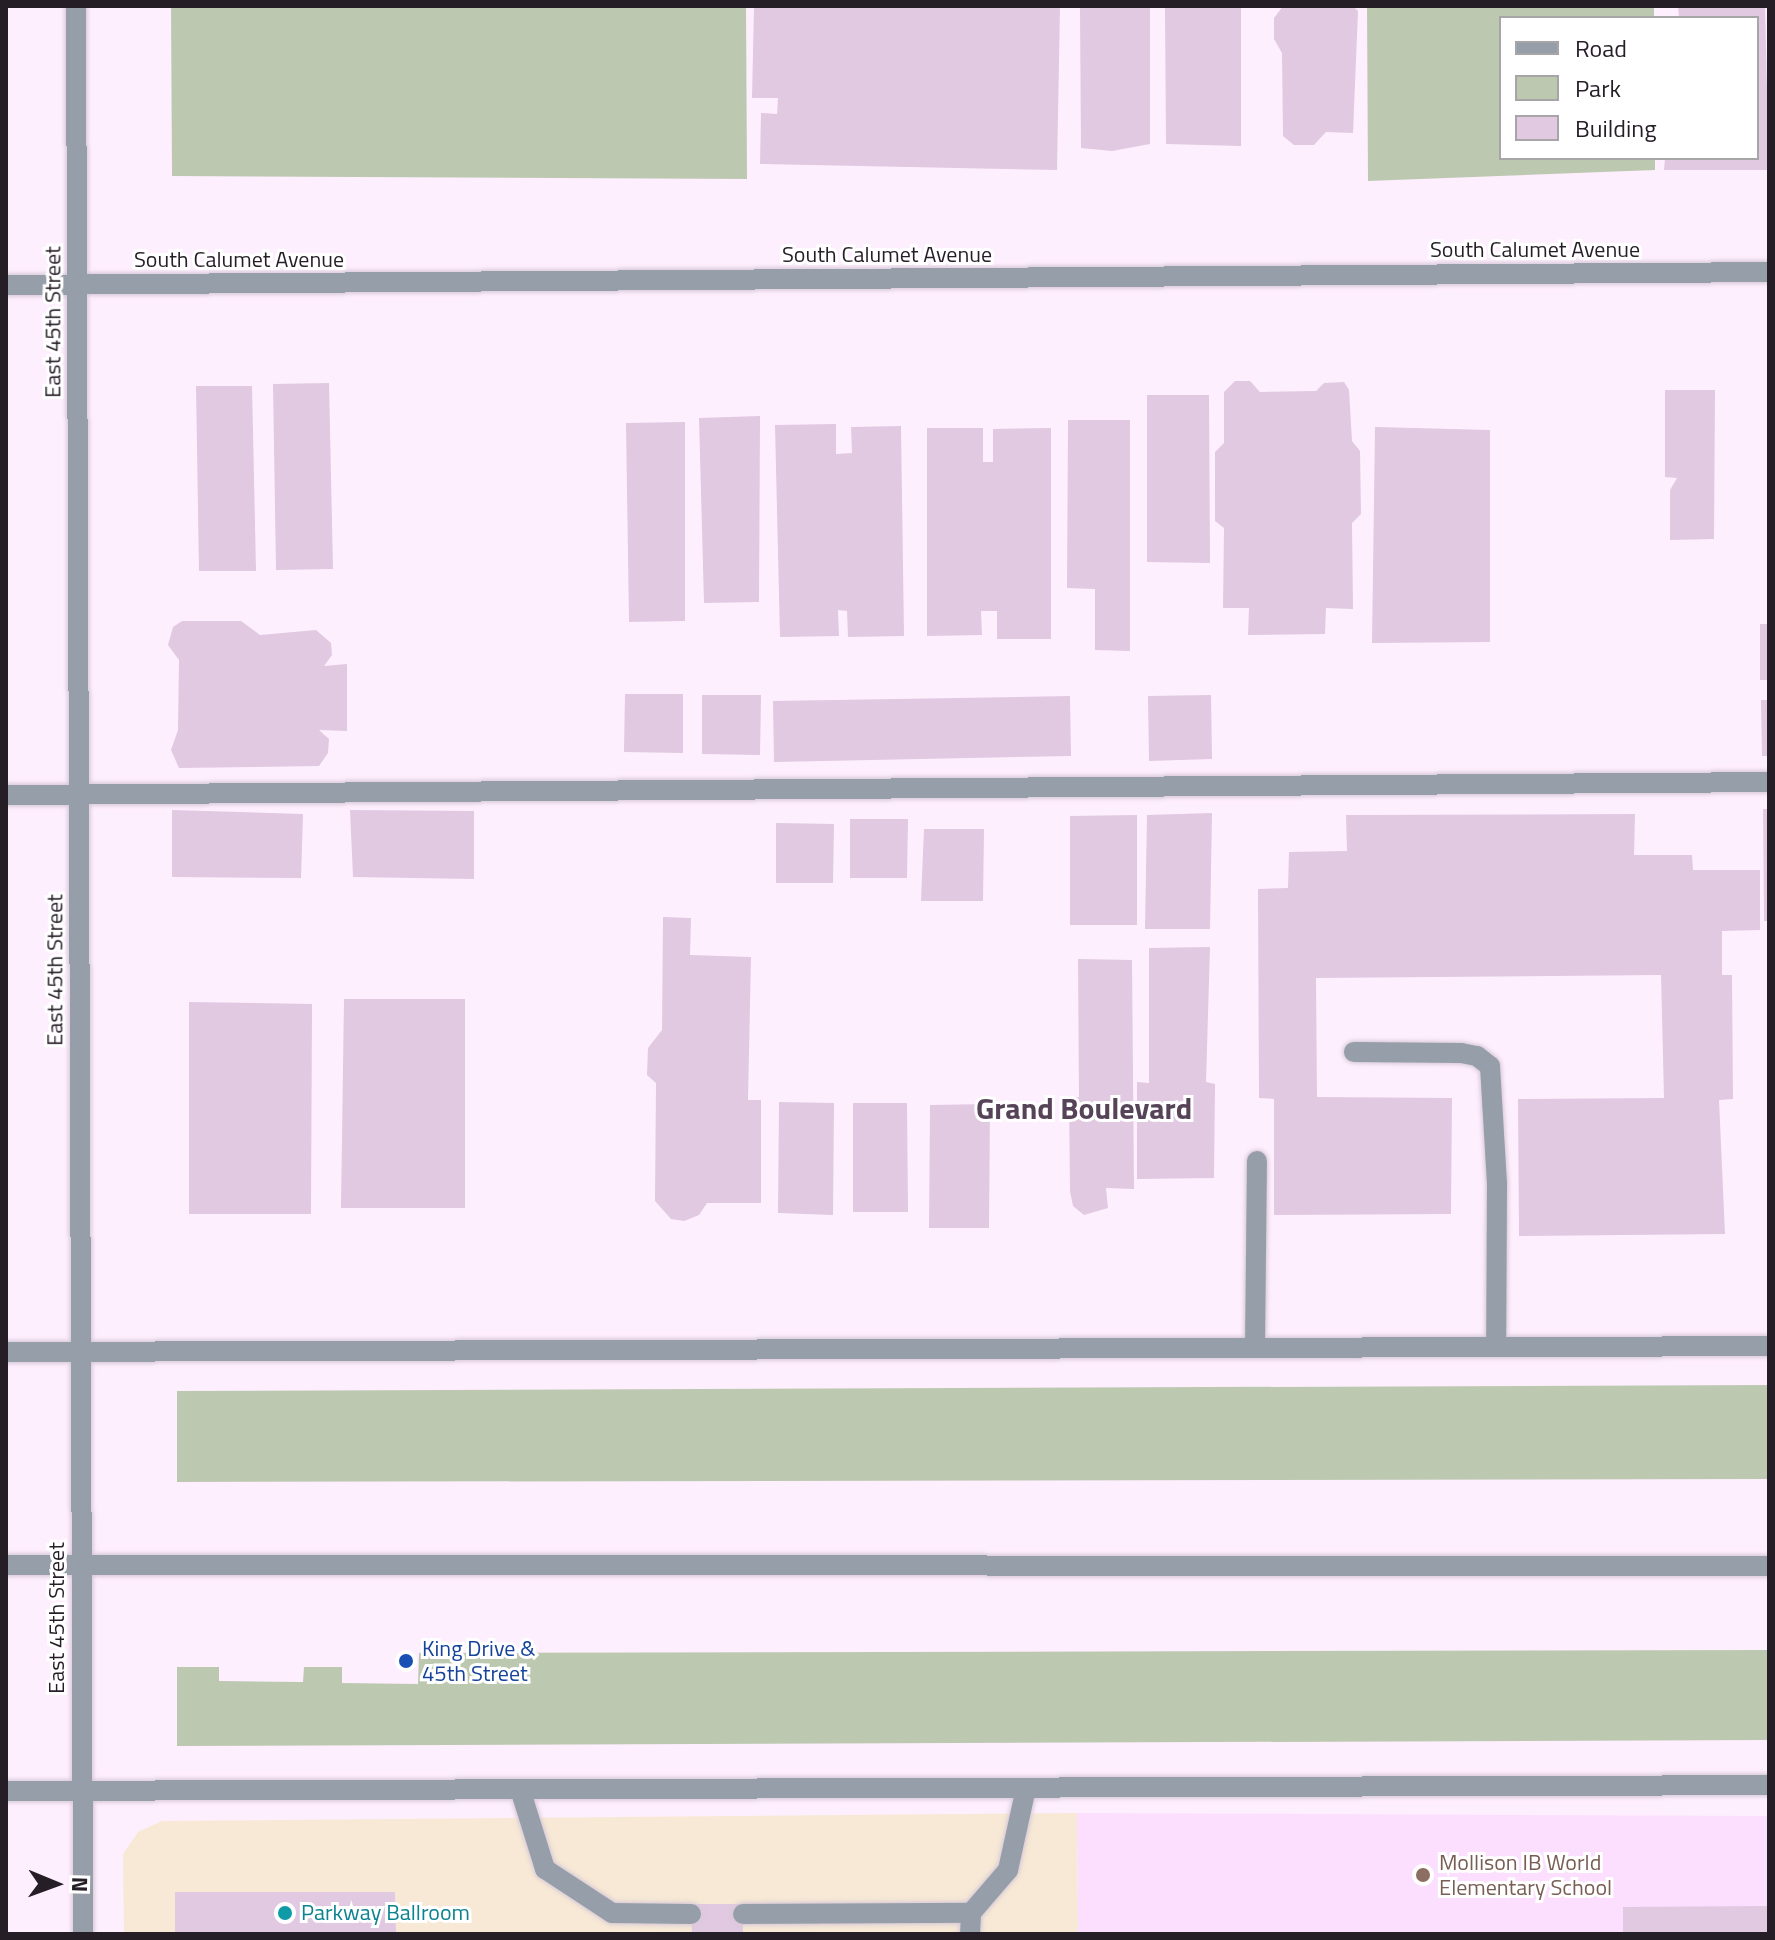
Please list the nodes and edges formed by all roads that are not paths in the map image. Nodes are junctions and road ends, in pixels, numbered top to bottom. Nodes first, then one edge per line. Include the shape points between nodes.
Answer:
1 (76, 6) edge
2 (1769, 272) edge
3 (6, 285) edge
4 (77, 285) junction
5 (1769, 782) edge
6 (6, 795) edge
7 (79, 795) junction
8 (1354, 1052) dead end
9 (1257, 1161) dead end
10 (1769, 1346) edge
11 (1496, 1347) junction
12 (1255, 1348) junction
13 (6, 1352) edge
14 (80, 1352) junction
15 (6, 1565) edge
16 (81, 1565) junction
17 (1769, 1566) edge
18 (1769, 1785) edge
19 (1026, 1788) junction
20 (520, 1789) junction
21 (6, 1791) edge
22 (81, 1791) junction
23 (971, 1913) junction
24 (691, 1914) dead end
25 (743, 1914) dead end
26 (83, 1934) edge
27 (970, 1934) edge

1 - 4 street, East 45th Street
2 - 4 street, South Calumet Avenue
3 - 4 street, South Calumet Avenue
4 - 7 street, East 45th Street
5 - 7 street
6 - 7 street
7 - 14 street, East 45th Street
8 - 11 street via 1461,1053 1490,1066 1497,1183
9 - 12 street
10 - 11 street
11 - 12 street
12 - 14 street
13 - 14 street
14 - 16 street, East 45th Street
15 - 16 street
16 - 17 street
16 - 22 street, East 45th Street
18 - 19 street
19 - 20 street
19 - 23 street via 1008,1870
20 - 22 street
20 - 24 street via 545,1869 612,1913
21 - 22 street
22 - 26 street, East 45th Street
23 - 25 street
23 - 27 street

